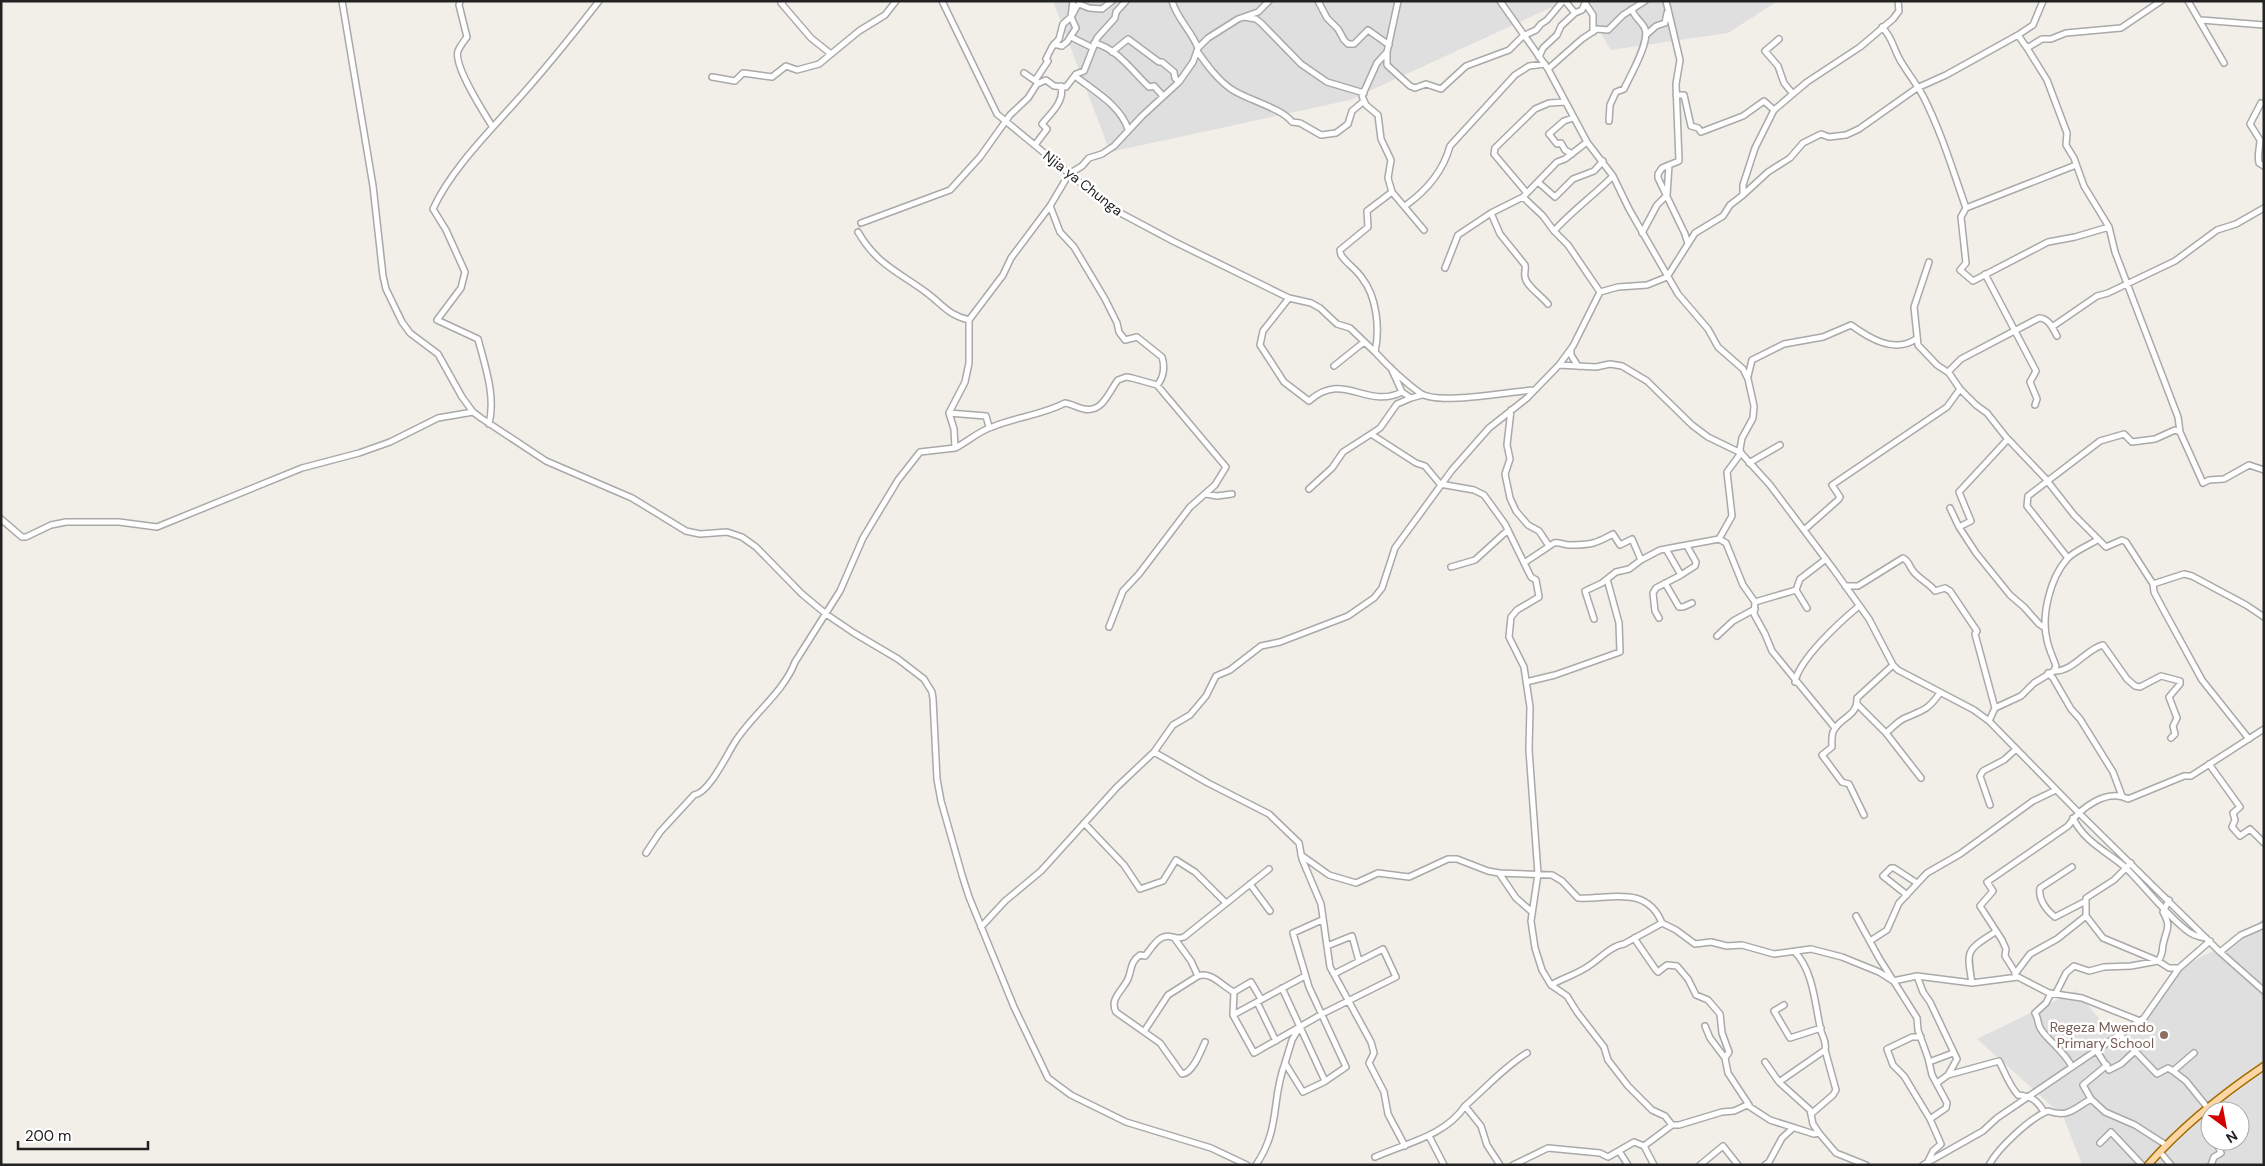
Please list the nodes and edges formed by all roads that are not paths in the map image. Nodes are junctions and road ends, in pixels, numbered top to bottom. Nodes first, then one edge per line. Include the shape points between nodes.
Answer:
1 (342, 1) edge
2 (460, 1) edge
3 (599, 1) edge
4 (783, 1) edge
5 (896, 1) edge
6 (942, 1) edge
7 (1073, 1) edge
8 (1112, 1) edge
9 (1126, 1) edge
10 (1172, 1) edge
11 (1269, 1) edge
12 (1318, 1) edge
13 (1398, 1) edge
14 (1500, 1) edge
15 (1564, 1) edge
16 (1645, 1) edge
17 (1666, 1) edge
18 (1898, 1) edge
19 (2043, 1) edge
20 (2161, 1) edge
21 (2188, 1) edge
22 (1586, 2) edge
23 (1632, 9) junction
24 (1575, 13) junction
25 (1667, 14) junction
26 (1244, 16) junction
27 (1071, 17) junction
28 (2200, 20) junction
29 (2264, 25) edge
30 (1882, 26) junction
31 (1593, 32) junction
32 (2018, 35) junction
33 (1523, 36) junction
34 (1646, 36) junction
35 (1071, 37) junction
36 (1779, 39) dead end
37 (1054, 44) junction
38 (1094, 45) junction
39 (1389, 45) junction
40 (2027, 48) junction
41 (1198, 49) junction
42 (1112, 52) junction
43 (1387, 52) junction
44 (831, 54) junction
45 (1539, 58) junction
46 (2224, 64) dead end
47 (1546, 67) junction
48 (1024, 73) dead end
49 (1075, 76) junction
50 (712, 77) dead end
51 (1179, 82) junction
52 (1037, 83) junction
53 (1061, 86) junction
54 (1918, 88) junction
55 (1364, 93) junction
56 (1793, 94) junction
57 (1676, 95) junction
58 (1163, 96) junction
59 (1364, 101) junction
60 (1565, 102) junction
61 (2261, 103) dead end
62 (1774, 110) junction
63 (1573, 118) junction
64 (1007, 121) junction
65 (1609, 121) dead end
66 (492, 126) junction
67 (1128, 129) junction
68 (1587, 142) junction
69 (1035, 145) junction
70 (1572, 154) junction
71 (1602, 161) junction
72 (1669, 165) junction
73 (2076, 165) junction
74 (2264, 166) edge
75 (1069, 174) junction
76 (1613, 176) junction
77 (1538, 182) junction
78 (1392, 192) junction
79 (1524, 195) junction
80 (1667, 195) junction
81 (1743, 195) junction
82 (1050, 206) junction
83 (1405, 206) junction
84 (1966, 208) junction
85 (2264, 208) edge
86 (1491, 213) junction
87 (861, 224) dead end
88 (2109, 227) junction
89 (1424, 230) dead end
90 (858, 232) dead end
91 (1554, 232) junction
92 (1642, 232) junction
93 (1688, 244) junction
94 (1929, 262) dead end
95 (1445, 268) dead end
96 (1985, 274) junction
97 (1667, 277) junction
98 (2127, 283) junction
99 (1600, 292) junction
100 (1289, 298) junction
101 (1548, 304) dead end
102 (969, 320) junction
103 (2052, 327) junction
104 (2014, 330) junction
105 (2058, 336) dead end
106 (1916, 339) junction
107 (1364, 342) junction
108 (1571, 349) junction
109 (1375, 352) junction
110 (1559, 365) junction
111 (1334, 366) dead end
112 (1578, 366) junction
113 (1391, 368) junction
114 (1948, 372) junction
115 (1748, 379) junction
116 (1157, 385) junction
117 (1960, 389) junction
118 (1535, 390) junction
119 (1402, 392) junction
120 (1422, 395) junction
121 (1411, 398) junction
122 (2036, 405) dead end
123 (1511, 410) junction
124 (473, 412) junction
125 (949, 413) junction
126 (489, 424) junction
127 (989, 427) junction
128 (2180, 432) junction
129 (1371, 434) junction
130 (2008, 439) junction
131 (1780, 445) dead end
132 (955, 448) junction
133 (1741, 453) junction
134 (1750, 463) junction
135 (2264, 470) edge
136 (2048, 482) junction
137 (1444, 483) junction
138 (1309, 489) dead end
139 (1206, 494) junction
140 (1232, 494) dead end
141 (1950, 508) dead end
142 (1, 518) edge
143 (1959, 526) junction
144 (1508, 530) junction
145 (1804, 530) junction
146 (1719, 539) junction
147 (2097, 540) junction
148 (1549, 546) junction
149 (1687, 546) junction
150 (1666, 550) junction
151 (2068, 558) junction
152 (1826, 559) junction
153 (1641, 560) junction
154 (1524, 563) junction
155 (1451, 567) dead end
156 (1681, 575) junction
157 (1607, 579) junction
158 (1665, 583) junction
159 (2153, 584) junction
160 (1844, 586) junction
161 (1796, 590) junction
162 (1755, 602) junction
163 (1692, 603) dead end
164 (1859, 606) junction
165 (1807, 608) dead end
166 (1754, 609) junction
167 (826, 614) junction
168 (2264, 617) edge
169 (1658, 618) dead end
170 (1594, 619) dead end
171 (1109, 627) dead end
172 (2045, 628) junction
173 (1717, 636) dead end
174 (1892, 665) junction
175 (2051, 672) junction
176 (1526, 682) junction
177 (1795, 682) junction
178 (1940, 693) junction
179 (1857, 704) junction
180 (1995, 708) junction
181 (1989, 721) junction
182 (1835, 728) junction
183 (2264, 729) edge
184 (1886, 733) junction
185 (2171, 738) dead end
186 (2249, 739) junction
187 (2016, 750) junction
188 (1154, 752) junction
189 (2209, 764) junction
190 (1921, 778) dead end
191 (2056, 790) junction
192 (2122, 796) junction
193 (1990, 805) dead end
194 (2078, 813) junction
195 (1864, 815) dead end
196 (2073, 818) junction
197 (1084, 823) junction
198 (2264, 843) edge
199 (646, 853) dead end
200 (1302, 855) junction
201 (2131, 864) junction
202 (2072, 867) dead end
203 (1269, 869) dead end
204 (2126, 869) junction
205 (1500, 873) junction
206 (1538, 874) junction
207 (1917, 883) junction
208 (1250, 884) junction
209 (1907, 896) junction
210 (2169, 900) junction
211 (2086, 901) junction
212 (1226, 902) junction
213 (2164, 908) junction
214 (1270, 911) dead end
215 (1532, 912) junction
216 (1856, 916) dead end
217 (2086, 916) junction
218 (1322, 920) junction
219 (1662, 924) junction
220 (981, 926) junction
221 (2264, 926) edge
222 (1995, 932) junction
223 (1634, 938) junction
224 (1175, 939) junction
225 (2208, 939) junction
226 (1870, 941) junction
227 (1327, 946) junction
228 (1795, 952) junction
229 (2220, 952) junction
230 (1359, 961) junction
231 (2158, 961) junction
232 (2179, 968) junction
233 (2015, 972) junction
234 (1334, 974) junction
235 (1198, 976) junction
236 (1305, 976) junction
237 (1917, 976) junction
238 (2014, 978) junction
239 (1893, 981) junction
240 (1972, 983) junction
241 (1551, 986) junction
242 (1282, 988) junction
243 (2264, 991) edge
244 (1234, 992) junction
245 (2053, 993) junction
246 (1259, 1000) junction
247 (1348, 1001) junction
248 (1784, 1005) dead end
249 (1322, 1014) junction
250 (1232, 1015) junction
251 (2140, 1021) junction
252 (1705, 1026) dead end
253 (1300, 1027) junction
254 (1820, 1028) junction
255 (1145, 1030) junction
256 (2120, 1035) junction
257 (1920, 1037) junction
258 (1276, 1041) junction
259 (1205, 1042) dead end
260 (1825, 1050) junction
261 (2096, 1050) junction
262 (2134, 1051) junction
263 (1527, 1052) dead end
264 (1953, 1053) junction
265 (2194, 1053) dead end
266 (1725, 1058) junction
267 (1957, 1059) junction
268 (1285, 1062) junction
269 (1765, 1062) dead end
270 (1929, 1062) junction
271 (2107, 1065) junction
272 (2264, 1066) edge
273 (2072, 1067) junction
274 (2173, 1070) junction
275 (1962, 1071) junction
276 (1948, 1075) junction
277 (1325, 1081) junction
278 (1779, 1082) junction
279 (1937, 1083) junction
280 (2031, 1097) junction
281 (2091, 1100) junction
282 (2203, 1101) edge
283 (2216, 1101) edge
284 (1465, 1106) junction
285 (1749, 1106) junction
286 (2044, 1112) junction
287 (1811, 1114) junction
288 (2200, 1114) edge
289 (1930, 1119) junction
290 (1672, 1125) junction
291 (1793, 1128) junction
292 (1819, 1133) junction
293 (1428, 1136) junction
294 (2100, 1143) dead end
295 (1941, 1144) junction
296 (2166, 1145) junction
297 (1405, 1146) junction
298 (1644, 1146) junction
299 (1619, 1151) junction
300 (1950, 1151) junction
301 (2220, 1151) edge
302 (2160, 1152) junction
303 (1375, 1157) dead end
304 (1925, 1163) edge
305 (1247, 1165) edge
306 (1256, 1165) edge
307 (1444, 1165) edge
308 (1500, 1165) edge
309 (1514, 1165) edge
310 (1628, 1165) edge
311 (1654, 1165) edge
312 (1700, 1165) edge
313 (1738, 1165) edge
314 (1765, 1165) edge
315 (1866, 1165) edge
316 (1989, 1165) edge
317 (2142, 1165) edge
318 (2148, 1165) edge
319 (2171, 1165) edge
320 (2211, 1165) edge

1 - 124 street via 373,186 386,289 410,333 438,354
2 - 66 street via 466,37 458,52 459,65 472,95
3 - 66 street
4 - 44 street via 802,28
5 - 44 street via 885,15
6 - 64 street, Njia ya Chunga via 992,105 997,114
7 - 27 street
8 - 27 street via 1102,9 1079,4
9 - 38 street
10 - 41 street via 1177,16 1186,24
11 - 26 street via 1258,12
12 - 39 street via 1348,44 1354,44 1368,30
13 - 39 street
14 - 33 street
15 - 24 street
15 - 33 street via 1536,30
16 - 23 street
17 - 25 street
18 - 30 street via 1899,11
19 - 32 street via 2033,25
20 - 40 street via 2122,28 2066,33 2042,39
21 - 28 street
22 - 24 street via 1582,10
22 - 31 street via 1593,15
23 - 31 street via 1608,30
23 - 34 street via 1633,15 1644,26
24 - 45 street via 1543,48
25 - 34 street via 1665,23 1656,26
25 - 57 street via 1680,60
26 - 41 street via 1208,38
26 - 55 street via 1256,19 1301,64 1327,82
27 - 35 street via 1076,28
27 - 37 street via 1063,24 1059,39
28 - 29 street
28 - 46 street
30 - 54 street
30 - 56 street via 1860,46
31 - 47 street
32 - 40 street
32 - 54 street via 1988,49 1946,76
33 - 43 street via 1500,55 1466,66 1441,89 1426,84 1415,88 1410,86 1387,65
33 - 45 street
34 - 65 street via 1624,89 1616,92 1610,105
35 - 37 street via 1062,46
35 - 38 street
36 - 56 street via 1765,51 1778,66 1784,83
37 - 52 street
38 - 42 street via 1104,45
38 - 49 street via 1084,71
39 - 43 street
40 - 73 street via 2047,80 2067,133 2066,145
41 - 51 street
41 - 59 street via 1214,73 1233,90 1283,112 1292,122 1321,135 1336,133 1348,124 1352,111
42 - 51 street via 1128,39 1170,68
42 - 58 street
43 - 55 street via 1377,63
44 - 50 street via 819,64 797,70 786,66 772,77 743,73 736,81
45 - 47 street
47 - 60 street
47 - 83 street via 1538,64 1523,68 1490,100 1450,146 1427,189
48 - 52 street
49 - 53 street via 1069,85
49 - 67 street via 1115,108
51 - 58 street
52 - 53 street via 1046,80 1054,86
52 - 64 street
53 - 69 street via 1063,94 1042,124 1046,128
54 - 81 street via 1859,129 1846,135 1829,137 1821,134 1803,143 1790,158 1768,172
54 - 84 street via 1947,150
55 - 59 street
56 - 62 street
57 - 62 street via 1684,95 1691,126 1701,132 1743,116 1764,101
57 - 72 street via 1679,161
58 - 67 street
59 - 78 street via 1378,115 1381,139 1390,160 1388,178
60 - 63 street
60 - 79 street via 1548,103 1535,109 1495,148 1494,154
61 - 74 street via 2250,124 2260,140 2258,158
62 - 81 street via 1755,148
63 - 68 street
63 - 70 street via 1549,134
64 - 69 street, Njia ya Chunga
64 - 87 street via 950,190
66 - 126 street via 443,189 433,209 465,272 461,288 437,320 478,339 488,376 492,412
67 - 75 street via 1114,146 1089,158
68 - 70 street
68 - 71 street
69 - 75 street, Njia ya Chunga
70 - 77 street via 1557,162
71 - 76 street
71 - 77 street via 1594,171 1573,179 1555,197
72 - 80 street
72 - 80 street via 1658,174
73 - 84 street
73 - 88 street via 2084,186
75 - 82 street
75 - 100 street, Njia ya Chunga via 1111,208
76 - 91 street
76 - 92 street
77 - 79 street
78 - 83 street
78 - 109 street via 1367,211 1368,227 1340,250 1346,262 1364,279 1374,302 1378,323
79 - 86 street
79 - 91 street
80 - 92 street
80 - 93 street
81 - 93 street via 1730,205 1723,216 1695,233
82 - 102 street
82 - 116 street via 1060,232 1074,248 1105,298 1119,332 1126,340 1137,338 1162,357 1164,370
83 - 89 street
84 - 96 street via 1961,216 1966,263 1960,270 1973,281
85 - 98 street via 2236,224 2217,230 2175,261
86 - 95 street via 1458,235
86 - 101 street via 1500,234 1525,265 1529,286
88 - 96 street via 2048,242
88 - 98 street
90 - 102 street via 890,269 927,292 950,314
91 - 99 street via 1568,245
92 - 97 street
93 - 97 street
94 - 106 street via 1914,307
96 - 104 street
97 - 99 street via 1647,286 1618,287
97 - 115 street via 1708,329 1718,347 1743,369
98 - 103 street via 2097,296
98 - 128 street via 2178,417
99 - 108 street
100 - 107 street, Njia ya Chunga via 1320,308 1337,324 1350,328
100 - 119 street via 1263,331 1260,345 1284,382 1309,401 1327,388 1355,390 1376,398
102 - 125 street via 969,363 965,382
103 - 104 street via 2044,318 2039,318
103 - 105 street
104 - 114 street via 1961,359
104 - 122 street via 2036,371 2030,382 2037,398
106 - 114 street via 1918,345
106 - 115 street via 1908,344 1884,343 1872,340 1851,326 1823,337 1796,340 1767,351 1752,360
107 - 109 street, Njia ya Chunga
107 - 111 street
108 - 110 street
108 - 112 street
109 - 113 street, Njia ya Chunga
110 - 112 street
110 - 118 street
112 - 133 street via 1622,366 1647,381 1708,437
113 - 119 street
113 - 120 street, Njia ya Chunga
114 - 117 street
115 - 133 street via 1754,406 1753,418 1742,438
116 - 127 street via 1126,377 1118,380 1104,402 1095,408 1082,409 1065,403 1045,413 1021,416
116 - 139 street via 1226,467
117 - 130 street via 1987,413
117 - 145 street via 1947,407 1832,485 1840,497
118 - 120 street via 1476,397
118 - 123 street
119 - 121 street
120 - 121 street
121 - 129 street via 1397,404 1380,428
123 - 137 street via 1490,428
123 - 148 street via 1507,445 1510,459 1505,474 1510,498 1516,511 1528,525 1541,533
124 - 126 street
124 - 142 street via 438,418 390,442 302,468 157,527 119,522 66,522 22,537
125 - 127 street via 986,416
125 - 132 street
126 - 167 street via 546,460 632,498 686,531 700,534 727,532 742,537
127 - 132 street
128 - 135 street via 2203,483 2224,479 2249,465
128 - 136 street via 2171,431 2155,439 2138,442 2132,442 2124,434 2108,437
129 - 137 street via 1425,466 1440,484
129 - 138 street via 1343,452 1332,468
130 - 136 street
130 - 143 street via 1959,492 1971,521
131 - 134 street
132 - 167 street via 920,452 908,466 863,538 840,591
133 - 134 street
133 - 146 street via 1727,472 1732,516
134 - 145 street
136 - 147 street
136 - 151 street via 2028,496 2027,506
137 - 144 street via 1484,495
137 - 188 street via 1419,512 1395,548 1382,588 1374,598 1348,616 1261,646 1230,670 1216,676 1206,696 1190,715 1173,725
139 - 140 street
139 - 171 street via 1190,507 1123,591
141 - 143 street
143 - 172 street via 2010,596
144 - 154 street
144 - 155 street via 1475,560
145 - 152 street
146 - 149 street
146 - 162 street via 1726,543 1743,585
147 - 151 street
147 - 159 street via 2106,547 2122,540 2126,542
148 - 153 street via 1558,542 1569,546 1592,545 1613,534 1620,545 1632,539
148 - 154 street
149 - 150 street
149 - 156 street via 1696,562
150 - 153 street
150 - 156 street
151 - 172 street via 2056,576 2048,600
152 - 160 street
152 - 161 street via 1800,580
153 - 157 street
154 - 176 street via 1536,580 1539,597 1511,617 1509,637 1524,667
156 - 158 street
157 - 170 street via 1585,591
157 - 176 street via 1619,623 1620,652
158 - 163 street via 1679,607
158 - 169 street via 1653,592
159 - 168 street via 2184,574 2192,576
159 - 186 street via 2154,592 2202,680
160 - 164 street
160 - 180 street via 1858,586 1903,558 1914,573 1935,591 1945,588 1950,591 1977,631 1975,634
161 - 162 street
161 - 165 street
162 - 166 street
164 - 174 street
164 - 177 street via 1818,645
166 - 173 street via 1732,621
166 - 177 street via 1772,651
167 - 199 street via 790,674 742,731 711,783 694,795 660,832
167 - 220 street via 909,666 924,679 932,692 941,801
172 - 175 street via 2056,666
174 - 178 street
174 - 179 street via 1857,698
175 - 180 street via 2034,682 2021,696
175 - 185 street via 2068,667 2103,644 2135,686 2140,687 2162,676 2180,680 2169,697 2177,718
175 - 192 street via 2070,709 2080,719 2112,772
176 - 206 street
177 - 182 street
178 - 181 street
178 - 184 street via 1931,706 1901,720
179 - 182 street via 1850,717
179 - 184 street
180 - 181 street
181 - 187 street
182 - 195 street via 1832,747 1822,755 1842,782 1849,784
183 - 186 street
184 - 190 street
186 - 189 street
187 - 191 street
187 - 193 street via 1980,776
188 - 197 street
188 - 200 street via 1269,814 1296,839
189 - 192 street via 2191,776 2128,799
189 - 198 street via 2240,807 2233,813 2232,827 2240,836 2250,829
191 - 194 street
191 - 207 street via 2033,801 1970,848 1927,872
192 - 194 street via 2097,800
194 - 196 street
194 - 201 street
196 - 204 street via 2086,837
196 - 222 street via 2068,826 1987,882 1993,891 1980,906
197 - 212 street via 1124,865 1140,889 1163,881 1176,860 1195,872
197 - 220 street via 1041,871
200 - 205 street via 1329,875 1356,883 1378,873 1409,877 1448,859
200 - 218 street via 1321,904
201 - 204 street
201 - 210 street
202 - 211 street via 2040,888 2039,894 2047,911 2055,917
203 - 208 street
204 - 211 street
204 - 213 street
205 - 206 street
205 - 215 street via 1516,898
206 - 215 street
206 - 219 street via 1552,875 1562,881 1578,898 1622,895 1636,898 1651,908
207 - 209 street
207 - 209 street via 1894,868 1883,876
208 - 212 street
208 - 214 street
209 - 226 street via 1899,903 1887,930
210 - 213 street
210 - 225 street
211 - 217 street
212 - 224 street via 1184,937
213 - 225 street via 2191,934
213 - 231 street via 2169,928
215 - 241 street via 1535,948
216 - 226 street
217 - 231 street via 2103,938
217 - 233 street via 2057,939 2030,954
218 - 227 street
218 - 236 street via 1293,933
219 - 223 street
219 - 228 street via 1695,944 1742,945 1774,954
220 - 305 street via 1048,1078 1071,1095 1119,1119 1210,1148
221 - 229 street via 2240,935
222 - 233 street
222 - 240 street via 1971,948 1968,959
223 - 241 street via 1618,945 1589,967
223 - 266 street via 1658,972 1667,965 1677,966 1696,995 1708,1000 1720,1014 1729,1052
224 - 235 street
224 - 255 street via 1170,936 1161,938 1145,956 1137,957 1115,1000 1116,1012
225 - 229 street
225 - 232 street
226 - 239 street
227 - 230 street via 1352,936
227 - 234 street
228 - 239 street via 1811,948 1842,956
228 - 254 street via 1802,959 1807,974
229 - 243 street
230 - 234 street
230 - 247 street via 1383,950 1396,977
231 - 232 street via 2169,968
231 - 245 street via 2089,971 2074,966
232 - 251 street
233 - 238 street
234 - 247 street
235 - 244 street via 1211,976
235 - 255 street via 1168,995
236 - 242 street
236 - 249 street
237 - 239 street
237 - 240 street
237 - 264 street
238 - 240 street
238 - 245 street via 2024,979
239 - 257 street via 1917,1018
241 - 290 street via 1567,996 1628,1086
242 - 246 street
242 - 253 street
244 - 246 street via 1251,982
244 - 250 street
245 - 251 street via 2097,1003
245 - 273 street via 2035,1013 2040,1029
246 - 250 street
246 - 258 street
247 - 249 street
247 - 297 street via 1371,1042 1374,1053 1370,1068 1384,1092 1388,1114
248 - 254 street via 1774,1011 1790,1038
249 - 253 street
249 - 277 street via 1346,1064 1344,1069
250 - 258 street via 1254,1054
251 - 256 street
252 - 266 street
253 - 258 street
253 - 268 street
253 - 277 street
254 - 260 street
255 - 259 street via 1160,1042 1182,1074 1192,1068
256 - 261 street
256 - 262 street
257 - 270 street
257 - 289 street via 1912,1037 1887,1049 1892,1065 1904,1076
260 - 278 street
260 - 287 street via 1836,1090
261 - 271 street
261 - 273 street
262 - 271 street via 2111,1070
262 - 274 street via 2157,1074 2168,1068
263 - 284 street via 1507,1066
264 - 267 street
264 - 270 street
265 - 274 street
266 - 285 street via 1728,1073
267 - 275 street
267 - 276 street
268 - 277 street via 1302,1092
268 - 306 street via 1280,1077 1275,1124
269 - 278 street
270 - 279 street
271 - 281 street via 2083,1084
272 - 283 main road
273 - 280 street
274 - 282 street
275 - 276 street
275 - 280 street via 1999,1061 2014,1091
276 - 279 street
278 - 287 street
279 - 289 street via 1947,1102 1946,1108
280 - 286 street
280 - 300 street via 1997,1118 1984,1132
281 - 286 street via 2067,1114
281 - 296 street via 2105,1112 2135,1125
284 - 293 street
284 - 308 street via 1481,1126 1487,1145
285 - 290 street
285 - 291 street via 1770,1120
286 - 316 street via 2000,1150
287 - 292 street
288 - 296 main road
289 - 295 street
290 - 298 street
291 - 292 street
291 - 314 street via 1782,1138
292 - 315 street via 1836,1153
293 - 297 street
293 - 307 street
294 - 317 street via 2111,1132
295 - 300 street
295 - 304 street
296 - 302 main road
297 - 303 street
298 - 299 street via 1636,1141
298 - 311 street
299 - 309 street via 1608,1157 1600,1153 1548,1148
299 - 310 street
300 - 304 street
301 - 320 street
302 - 318 main road
302 - 319 street
312 - 313 street via 1724,1146

